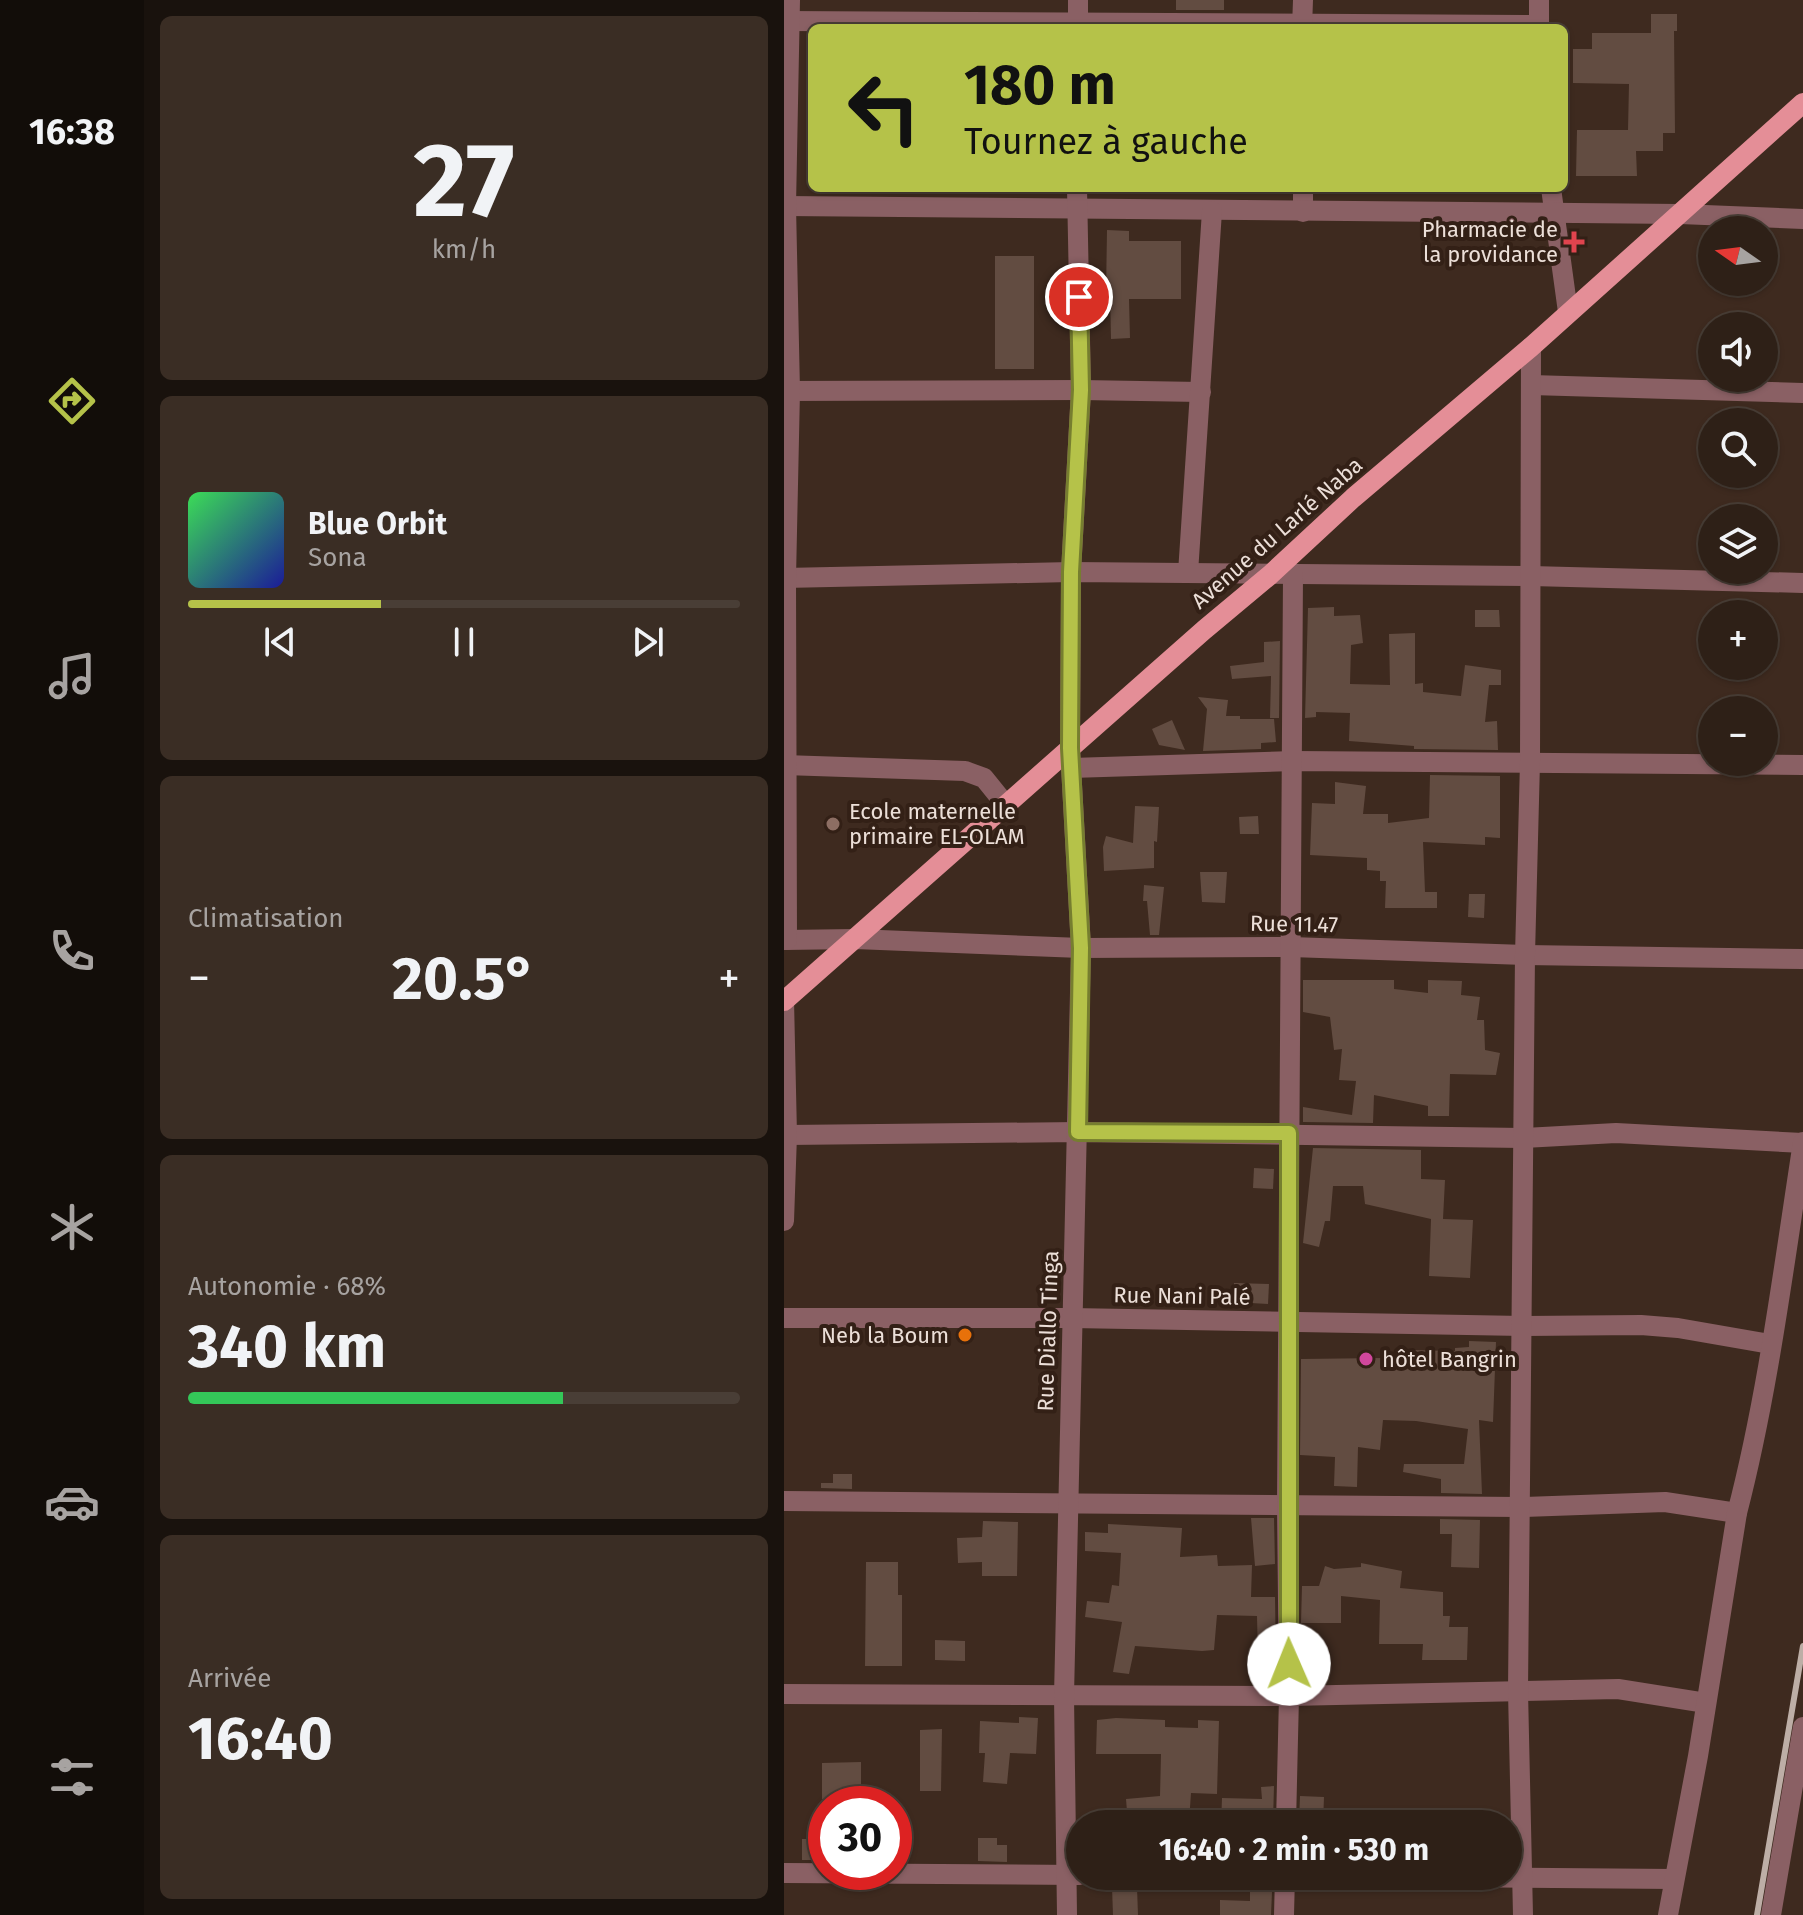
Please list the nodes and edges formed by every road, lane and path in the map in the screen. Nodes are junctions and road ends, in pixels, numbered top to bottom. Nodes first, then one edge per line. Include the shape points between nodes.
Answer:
1 (1078, 0) edge
2 (1303, 0) edge
3 (1539, 0) edge
4 (788, 14) edge
5 (1052, 24) edge
6 (1078, 24) edge
7 (1302, 24) edge
8 (1538, 24) edge
9 (1803, 103) edge
10 (1303, 192) edge
11 (1551, 192) edge
12 (1077, 198) edge
13 (785, 206) edge
14 (1212, 211) junction
15 (1303, 212) junction
16 (1554, 213) junction
17 (1680, 214) junction
18 (1803, 219) edge
19 (1568, 312) junction
20 (1531, 347) junction
21 (1531, 385) junction
22 (1081, 390) junction
23 (787, 391) edge
24 (1201, 392) junction
25 (1803, 393) edge
26 (1071, 572) junction
27 (1188, 573) junction
28 (1270, 575) junction
29 (1293, 575) junction
30 (1531, 576) junction
31 (785, 578) edge
32 (1803, 583) edge
33 (1071, 758) junction
34 (1294, 761) junction
35 (1530, 762) junction
36 (786, 765) edge
37 (1803, 765) edge
38 (1005, 804) junction
39 (855, 939) junction
40 (786, 940) edge
41 (1291, 947) junction
42 (1081, 948) junction
43 (1525, 955) junction
44 (1803, 959) edge
45 (784, 1001) edge
46 (1078, 1132) junction
47 (1289, 1133) junction
48 (787, 1135) junction
49 (1523, 1138) junction
50 (1803, 1142) edge
51 (784, 1221) edge
52 (784, 1318) edge
53 (1071, 1318) junction
54 (1289, 1322) junction
55 (1523, 1326) junction
56 (1770, 1344) junction
57 (784, 1501) edge
58 (1067, 1503) junction
59 (1287, 1505) junction
60 (1521, 1507) junction
61 (1737, 1513) junction
62 (1518, 1691) junction
63 (784, 1694) edge
64 (1064, 1696) junction
65 (1289, 1696) junction
66 (1706, 1703) junction
67 (1803, 1727) edge
68 (1070, 1810) edge
69 (1286, 1810) edge
70 (1520, 1810) edge
71 (784, 1873) edge
72 (1066, 1875) edge
73 (1522, 1879) edge
74 (1674, 1879) junction
75 (1071, 1890) edge
76 (1285, 1890) edge
77 (1522, 1890) edge
78 (1067, 1915) edge
79 (1284, 1915) edge
80 (1523, 1915) edge
81 (1668, 1915) edge
82 (1771, 1915) edge

1 - 6 street
2 - 7 street
3 - 8 street
4 - 5 street
4 - 13 street
9 - 17 main road, Avenue du Larlé Naba
10 - 15 street
11 - 16 street
12 - 13 street
12 - 14 street
12 - 22 street, Rue Diallo Tinga
13 - 23 street
14 - 15 street
14 - 24 street
15 - 16 street
16 - 17 street
16 - 19 street
17 - 18 street
17 - 19 main road, Avenue du Larlé Naba
19 - 20 main road, Avenue du Larlé Naba
20 - 21 street
20 - 28 main road, Avenue du Larlé Naba
21 - 25 street
21 - 30 street
22 - 23 street
22 - 24 street
22 - 26 street, Rue Diallo Tinga
23 - 31 street
24 - 27 street
26 - 27 street
26 - 31 street
26 - 33 street, Rue Diallo Tinga
27 - 28 street
28 - 29 street
28 - 33 main road, Avenue du Larlé Naba via 1204,630
29 - 30 street
29 - 34 street
30 - 32 street
30 - 35 street
31 - 36 street
33 - 34 street
33 - 38 main road, Avenue du Larlé Naba
33 - 42 street, Rue Diallo Tinga
34 - 35 street
34 - 41 street
35 - 37 street
35 - 43 street
36 - 38 street via 965,771 984,778
36 - 40 street
38 - 39 main road, Avenue du Larlé Naba
39 - 40 street, Rue 11.47
39 - 42 street, Rue 11.47
39 - 45 main road, Avenue du Larlé Naba
41 - 42 street, Rue 11.47
41 - 43 street, Rue 11.47
41 - 47 street
42 - 46 street, Rue Diallo Tinga
43 - 44 street, Rue 11.47
43 - 49 street
45 - 48 street
46 - 47 street
46 - 48 street
46 - 53 street, Rue Diallo Tinga
47 - 49 street
47 - 54 street
48 - 51 street
49 - 50 street via 1616,1133
49 - 55 street
50 - 56 street
52 - 53 street, Rue Nani Palé
53 - 54 street, Rue Nani Palé
53 - 58 street, Rue Diallo Tinga
54 - 55 street, Rue Nani Palé
54 - 59 street
55 - 56 street, Rue Nani Palé via 1660,1326
55 - 60 street
56 - 61 street
57 - 58 street
58 - 59 street
58 - 64 street, Rue Diallo Tinga
59 - 60 street
59 - 65 street
60 - 61 street via 1665,1502
60 - 62 street
61 - 66 street
62 - 65 street
62 - 66 street via 1618,1689
62 - 70 street
63 - 64 street
64 - 65 street
64 - 68 street, Rue Diallo Tinga
65 - 69 street
66 - 74 street
67 - 82 street
71 - 72 street
73 - 74 street
74 - 81 street
75 - 78 street, Rue Diallo Tinga
76 - 79 street
77 - 80 street

